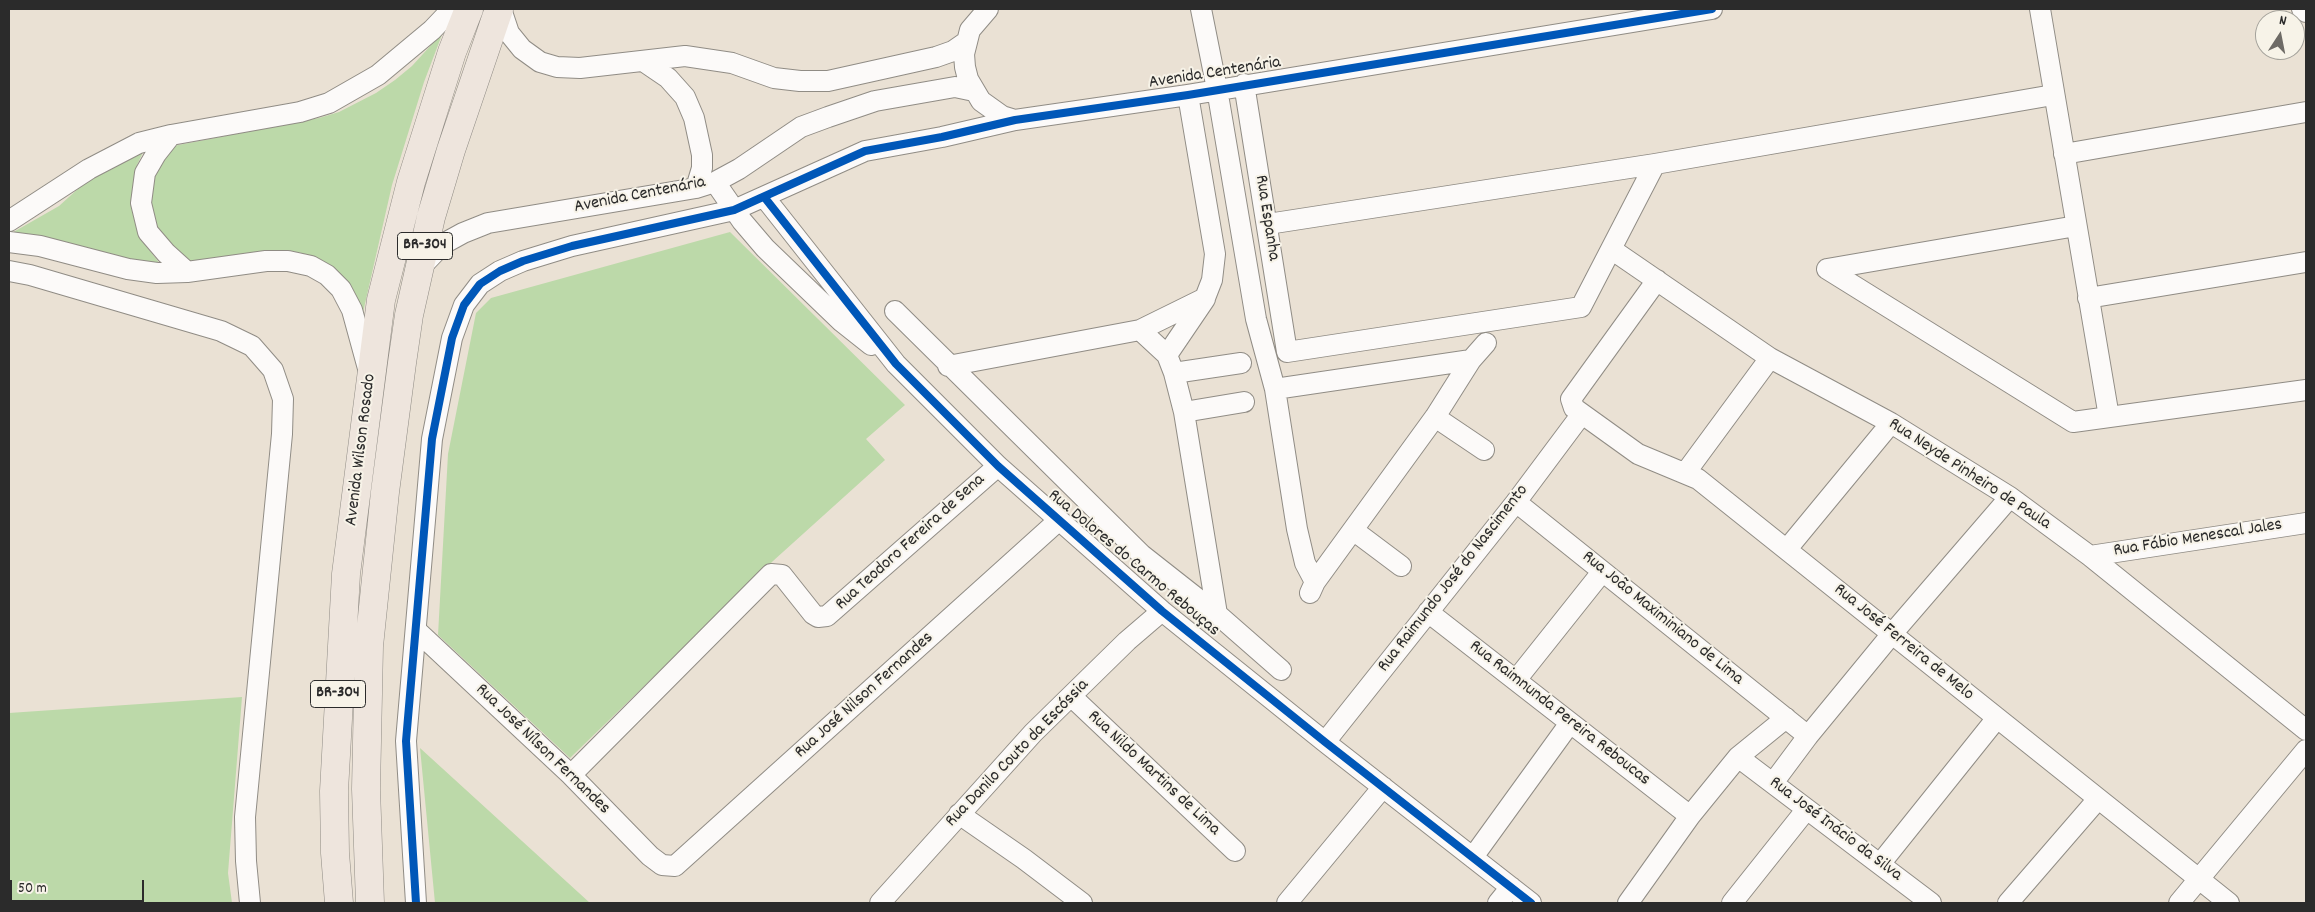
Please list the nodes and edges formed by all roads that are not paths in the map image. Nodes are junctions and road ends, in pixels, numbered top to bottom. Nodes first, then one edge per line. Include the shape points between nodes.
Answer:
1 (452, 9) edge
2 (469, 9) edge
3 (500, 9) edge
4 (988, 9) edge
5 (1201, 9) edge
6 (1712, 9) edge
7 (2040, 9) edge
8 (2302, 9) edge
9 (2306, 12) edge
10 (966, 42) junction
11 (643, 61) junction
12 (871, 72) junction
13 (1244, 84) junction
14 (1217, 89) junction
15 (974, 91) junction
16 (1188, 95) junction
17 (2053, 95) junction
18 (875, 101) junction
19 (2306, 112) edge
20 (1015, 120) junction
21 (171, 135) junction
22 (2064, 154) junction
23 (1655, 164) junction
24 (706, 185) junction
25 (765, 198) junction
26 (734, 210) junction
27 (1239, 214) junction
28 (1209, 218) junction
29 (9, 221) edge
30 (1268, 224) junction
31 (2076, 226) junction
32 (9, 242) edge
33 (1611, 249) junction
34 (2306, 262) edge
35 (420, 268) junction
36 (9, 271) edge
37 (188, 272) junction
38 (1657, 280) junction
39 (1205, 298) junction
40 (2088, 298) junction
41 (895, 311) dead end
42 (1140, 330) junction
43 (1486, 343) dead end
44 (1770, 358) junction
45 (1471, 360) junction
46 (1241, 362) dead end
47 (896, 364) junction
48 (1170, 364) junction
49 (948, 366) junction
50 (370, 379) junction
51 (1275, 389) junction
52 (2306, 390) edge
53 (1244, 402) dead end
54 (1576, 407) junction
55 (1184, 412) junction
56 (1435, 417) junction
57 (2109, 417) junction
58 (1891, 423) junction
59 (1484, 450) dead end
60 (998, 466) junction
61 (1686, 472) junction
62 (2010, 497) junction
63 (1516, 502) junction
64 (1058, 521) junction
65 (2306, 522) edge
66 (1353, 530) junction
67 (1787, 549) junction
68 (2090, 556) junction
69 (1401, 566) dead end
70 (1602, 572) junction
71 (1162, 611) junction
72 (1428, 612) junction
73 (1217, 614) junction
74 (416, 630) junction
75 (1891, 635) junction
76 (1281, 670) dead end
77 (1516, 680) junction
78 (1071, 696) junction
79 (1786, 718) junction
80 (1997, 718) junction
81 (1570, 723) junction
82 (2306, 730) edge
83 (1808, 736) junction
84 (1325, 742) junction
85 (2306, 750) edge
86 (1738, 757) junction
87 (571, 775) junction
88 (1774, 783) junction
89 (1383, 787) junction
90 (2098, 799) junction
91 (1806, 810) junction
92 (959, 814) junction
93 (1690, 816) junction
94 (1235, 851) dead end
95 (1473, 857) junction
96 (1880, 864) junction
97 (669, 867) joint
98 (2199, 879) junction
99 (1511, 887) junction
100 (890, 900) edge
101 (1927, 902) edge
102 (250, 903) edge
103 (339, 903) edge
104 (370, 903) edge
105 (416, 903) edge
106 (1082, 903) edge
107 (1287, 903) edge
108 (1498, 903) edge
109 (1531, 903) edge
110 (1628, 903) edge
111 (1732, 903) edge
112 (2008, 903) edge
113 (2180, 903) edge
114 (2229, 903) edge

1 - 21 street via 378,75 329,103 300,112
2 - 50 highway, Avenida Wilson Rosado / BR-304 via 411,182 381,300
3 - 11 street via 509,33 522,49 540,62 580,68
3 - 35 highway, Avenida Wilson Rosado / BR-304 via 451,150
4 - 10 street via 977,19
5 - 14 street
6 - 13 street, Avenida Centenária
7 - 17 street
8 - 9 street
10 - 12 street via 953,52 936,58
10 - 15 street via 965,67
11 - 12 street via 685,56 732,64 774,78 800,81 828,81
11 - 24 street via 668,78 685,97 694,118
12 - 18 street
13 - 14 street, Avenida Centenária
13 - 30 street, Rua Espanha
14 - 16 street, Avenida Centenária
14 - 27 street
15 - 18 street, Avenida Centenária via 955,87
15 - 20 street via 991,110
16 - 20 street, Avenida Centenária
16 - 28 street
17 - 22 street
17 - 23 street
18 - 24 street, Avenida Centenária via 801,127 738,169
19 - 22 street
20 - 25 street, Avenida Centenária via 865,151
21 - 29 street via 139,143 115,154
21 - 37 street via 145,173 141,203 148,232 166,254
22 - 31 street
23 - 30 street
23 - 33 street
24 - 26 street, Rua Dolores do Carmo Rebouças
24 - 35 street, Avenida Centenária via 488,223 443,244
25 - 26 street, Avenida Centenária
25 - 47 street, Rua Dolores do Carmo Rebouças
26 - 47 street, Rua Dolores do Carmo Rebouças via 765,248 835,315
26 - 74 street, Avenida Centenária via 532,258 480,284 464,305 452,338 432,439
27 - 28 street
27 - 51 street via 1256,318
28 - 39 street via 1215,254 1212,280
30 - 33 street, Rua Espanha via 1287,352 1581,307
31 - 40 street
31 - 57 street via 1827,270 2073,422
32 - 37 street via 40,246 128,269 157,273
33 - 38 street, Rua Neyde Pinheiro de Paula
34 - 40 street
35 - 104 highway, Avenida Wilson Rosado / BR-304 via 387,473 369,646 366,790
36 - 102 street via 221,331 252,346 273,370 283,399 282,434 245,817
37 - 50 street via 288,261 311,266 327,275 341,289 352,310
38 - 44 street, Rua Neyde Pinheiro de Paula
38 - 54 street, Rua Raimundo José do Nascimento
39 - 42 street
39 - 48 street
40 - 57 street
41 - 49 street
42 - 48 street
42 - 49 street
43 - 45 street
44 - 58 street, Rua Neyde Pinheiro de Paula
44 - 61 street
45 - 51 street
45 - 56 street
46 - 48 street
47 - 60 street, Rua Dolores do Carmo Rebouças
48 - 55 street
49 - 73 street via 1142,556
50 - 103 highway, Avenida Wilson Rosado / BR-304 via 346,574 339,675 334,800
51 - 66 street via 1297,528 1312,587
52 - 57 street
53 - 55 street
54 - 61 street, Rua José Ferreira de Melo via 1638,454 1660,465
54 - 63 street, Rua Raimundo José do Nascimento
55 - 73 street
56 - 59 street
56 - 66 street
58 - 62 street, Rua Neyde Pinheiro de Paula
58 - 67 street
60 - 64 street, Rua Dolores do Carmo Rebouças
60 - 87 street, Rua Teodoro Fereira de Sena via 823,618 813,614 782,576 773,573
61 - 67 street, Rua José Ferreira de Melo
62 - 68 street, Rua Neyde Pinheiro de Paula
62 - 75 street
63 - 70 street, Rua João Maximiniano de Lima
63 - 72 street, Rua Raimundo José do Nascimento
64 - 71 street, Rua Dolores do Carmo Rebouças
64 - 97 street, Rua José Nilson Fernandes via 683,860
65 - 68 street, Rua Fábio Menescal Jales
66 - 69 street
67 - 75 street, Rua José Ferreira de Melo
68 - 82 street, Rua Neyde Pinheiro de Paula
70 - 77 street
70 - 79 street, Rua João Maximiniano de Lima
71 - 78 street, Rua Danilo Couto da Escóssia
71 - 84 street, Rua Dolores do Carmo Rebouças
72 - 77 street, Rua Raimnunda Pereira Reboucas
72 - 84 street, Rua Raimundo José do Nascimento
73 - 76 street
74 - 87 street, Rua José Nílson Fernandes
74 - 105 street, Avenida Centenária via 406,741
75 - 80 street, Rua José Ferreira de Melo
75 - 83 street
77 - 81 street, Rua Raimnunda Pereira Reboucas
78 - 92 street, Rua Danilo Couto da Escóssia
78 - 94 street, Rua Nildo Martins de Lima
79 - 83 street, Rua João Maximiniano de Lima
79 - 86 street
80 - 90 street, Rua José Ferreira de Melo
80 - 96 street
81 - 93 street, Rua Raimnunda Pereira Reboucas
81 - 95 street
83 - 88 street
84 - 89 street, Rua Dolores do Carmo Rebouças
85 - 98 street
86 - 88 street, Rua José Inácio da Silva
86 - 93 street
87 - 97 street, Rua José Nílson Fernandes via 650,856
88 - 91 street, Rua José Inácio da Silva
89 - 95 street, Rua Dolores do Carmo Rebouças
89 - 107 street
90 - 98 street, Rua José Ferreira de Melo
90 - 112 street
91 - 96 street, Rua José Inácio da Silva
91 - 111 street
92 - 100 street, Rua Danilo Couto da Escóssia
92 - 106 street
93 - 110 street
95 - 99 street, Rua Dolores do Carmo Rebouças
96 - 101 street, Rua José Inácio da Silva
98 - 113 street
98 - 114 street, Rua José Ferreira de Melo
99 - 108 street
99 - 109 street, Rua Dolores do Carmo Rebouças

